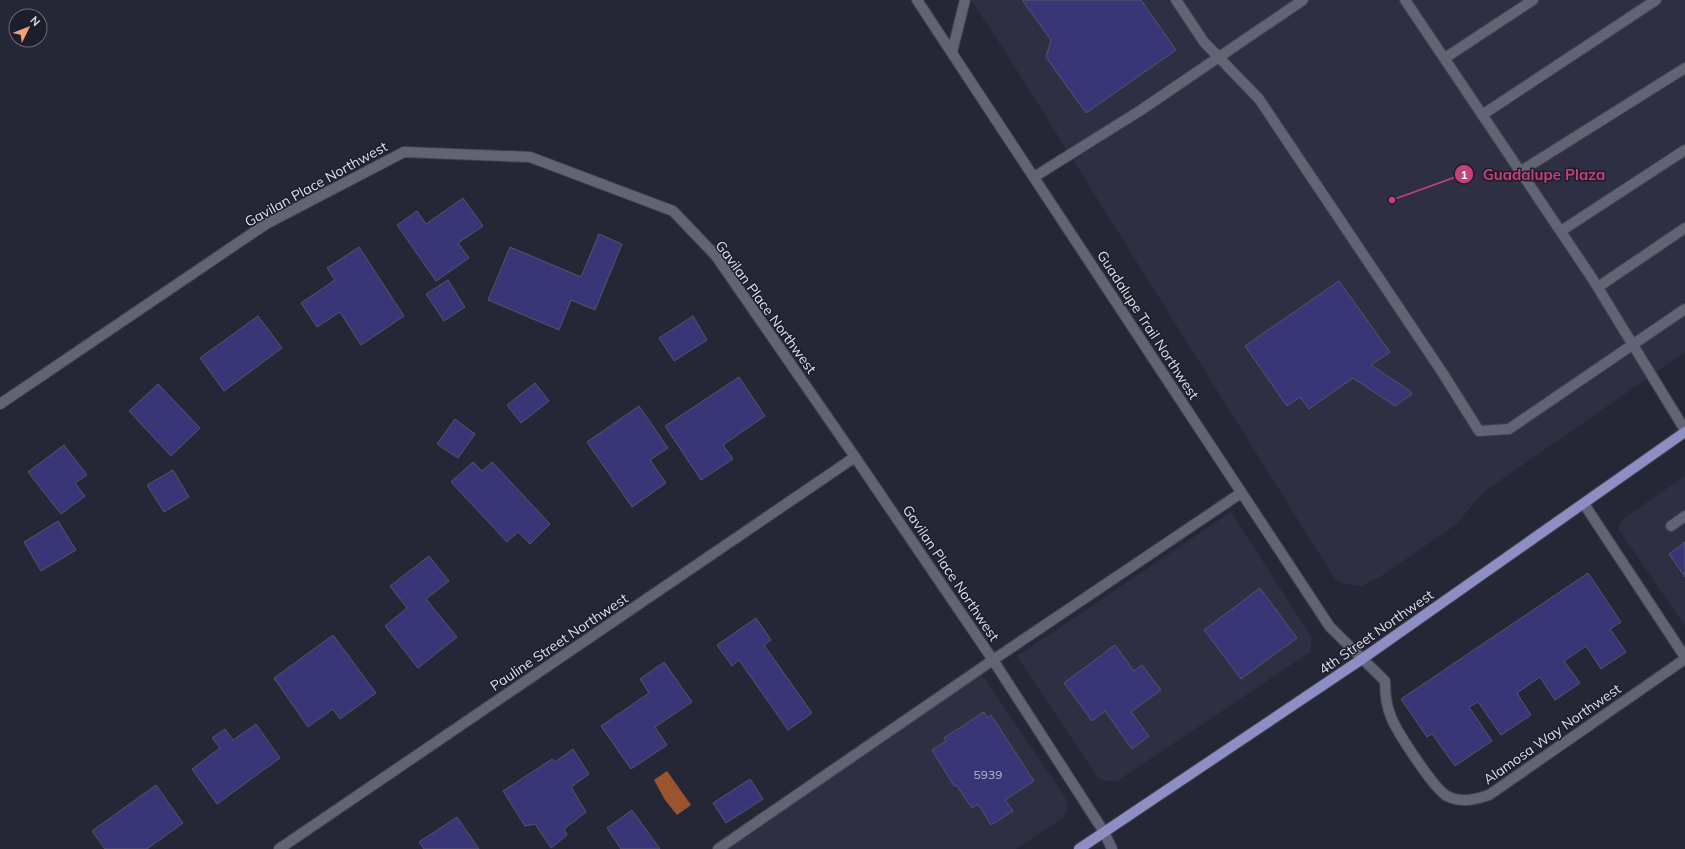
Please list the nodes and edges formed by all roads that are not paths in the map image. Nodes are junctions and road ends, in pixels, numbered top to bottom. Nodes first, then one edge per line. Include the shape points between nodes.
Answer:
1 (917, 0) edge
2 (965, 0) edge
3 (1176, 0) edge
4 (1303, 0) edge
5 (1406, 0) edge
6 (1533, 0) edge
7 (1656, 0) edge
8 (952, 52) junction
9 (1219, 57) junction
10 (1445, 58) junction
11 (1685, 68) edge
12 (1482, 114) junction
13 (1685, 150) edge
14 (1521, 171) junction
15 (1034, 177) junction
16 (1685, 228) edge
17 (1560, 231) junction
18 (1598, 287) junction
19 (1685, 309) edge
20 (1633, 345) junction
21 (0, 404) edge
22 (1685, 431) edge
23 (856, 457) junction
24 (1241, 493) junction
25 (1584, 504) junction
26 (1685, 516) edge
27 (1671, 526) dead end
28 (1685, 658) edge
29 (1362, 659) junction
30 (993, 660) junction
31 (1104, 832) junction
32 (279, 849) edge
33 (718, 849) edge
34 (1080, 849) edge
35 (1112, 849) edge

1 - 8 street, Guadalupe Trail Northwest
2 - 8 street
3 - 9 street via 1204,42
4 - 9 street
5 - 10 street
6 - 10 street
7 - 12 street
8 - 15 street, Guadalupe Trail Northwest
9 - 15 street via 1141,110
9 - 20 street via 1259,99 1479,431 1509,429
10 - 12 street
11 - 14 street
12 - 14 street
13 - 17 street
14 - 17 street
15 - 24 street, Guadalupe Trail Northwest
16 - 18 street
17 - 18 street
18 - 20 street
19 - 20 street
20 - 22 street
21 - 23 street, Gavilan Place Northwest via 266,224 404,152 530,157 673,211 716,256
22 - 25 main road, 4th Street Northwest
23 - 30 street, Gavilan Place Northwest
23 - 32 street, Pauline Street Northwest
24 - 29 street, Guadalupe Trail Northwest via 1330,627
24 - 30 street
25 - 28 street
25 - 29 main road, 4th Street Northwest
26 - 27 street
28 - 29 street, Alamosa Way Northwest via 1488,795 1476,800 1461,801 1446,796 1437,788 1397,729 1385,694 1385,681
29 - 31 main road, 4th Street Northwest
30 - 31 street, Gavilan Place Northwest
30 - 33 street
31 - 34 main road, 4th Street Northwest
31 - 35 street, Gavilan Place Northwest

